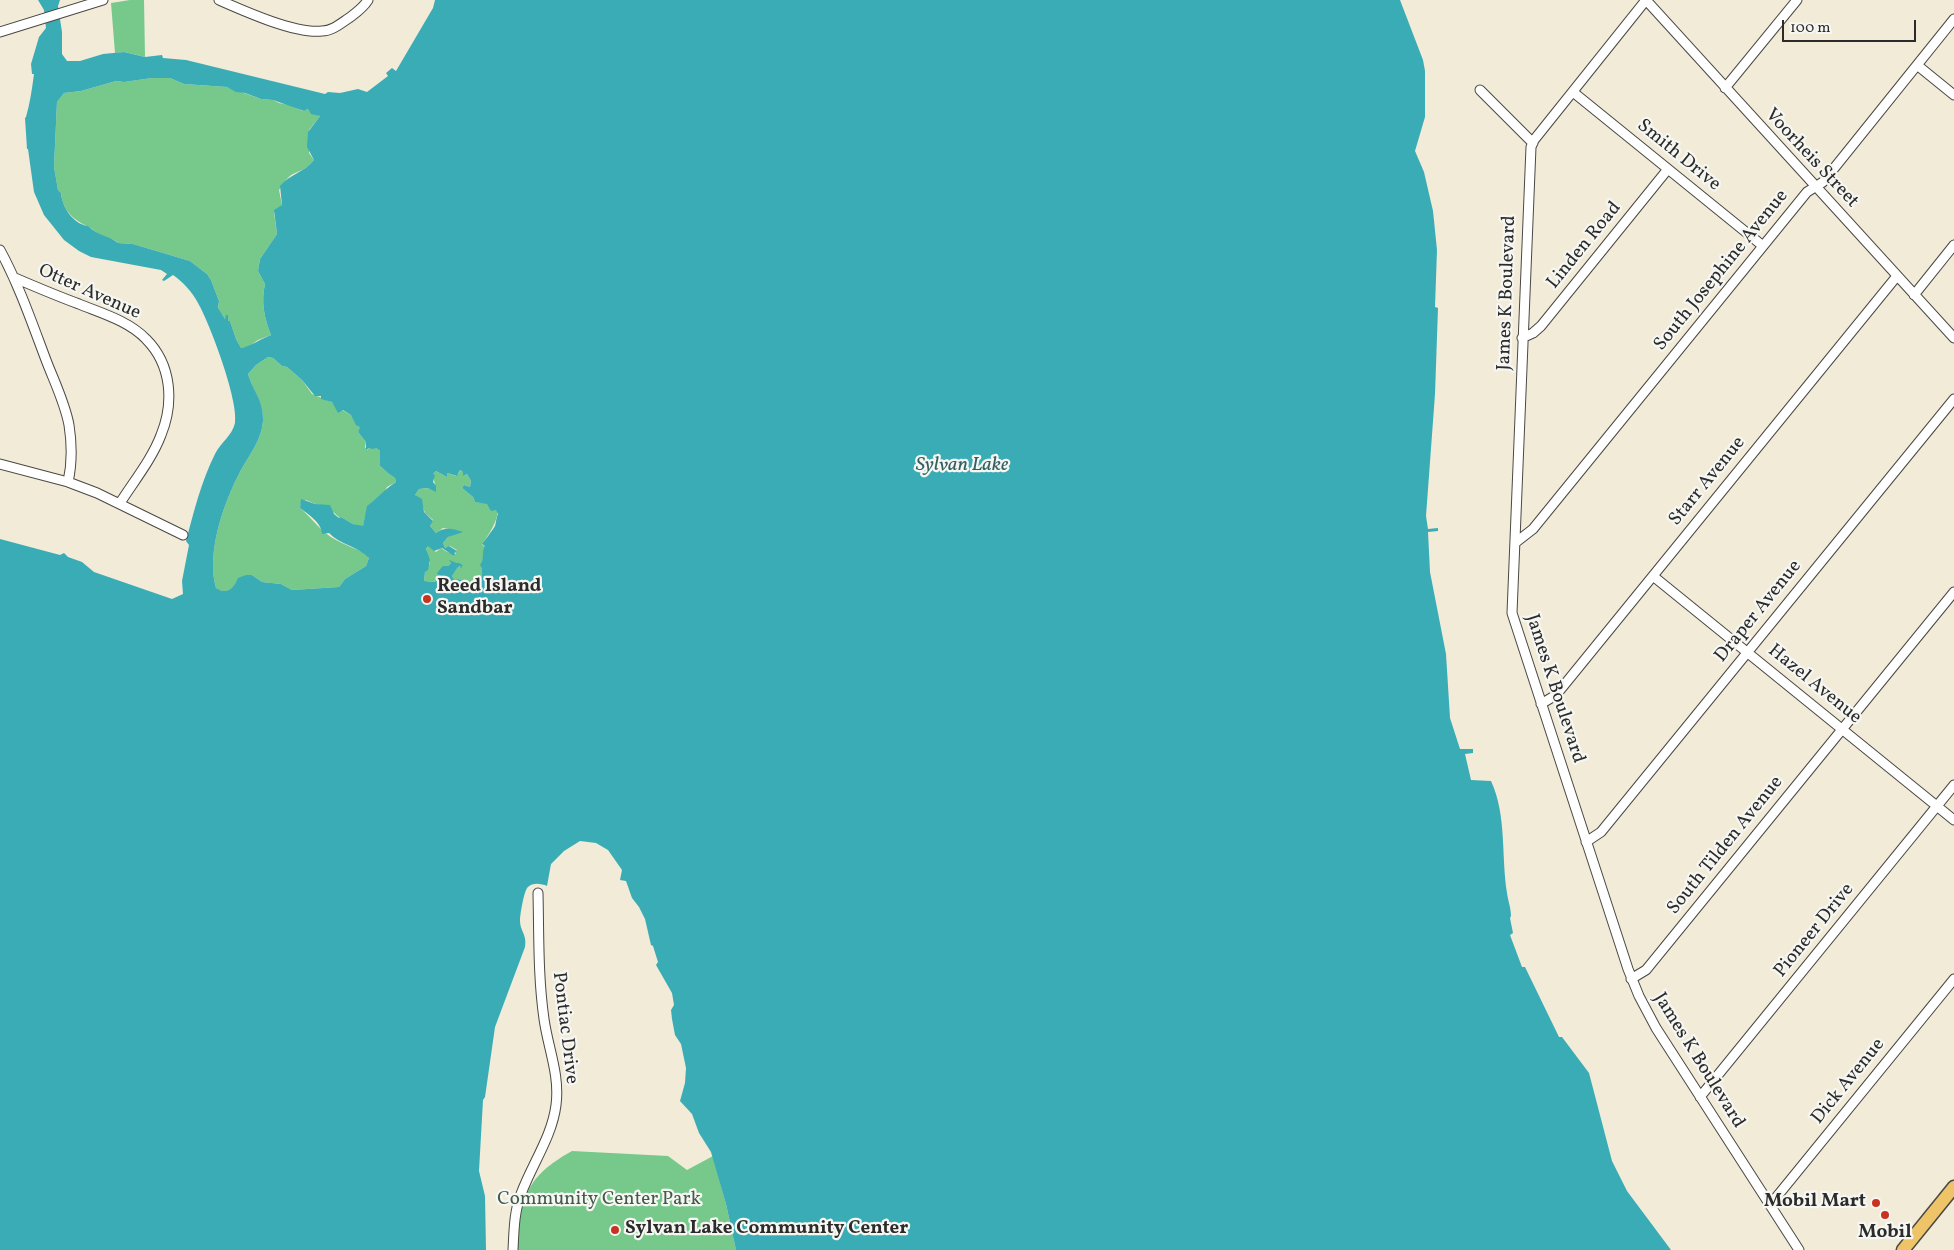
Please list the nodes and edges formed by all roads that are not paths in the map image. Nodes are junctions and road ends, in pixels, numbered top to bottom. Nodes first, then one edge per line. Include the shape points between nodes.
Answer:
1 (103, 0) edge
2 (219, 0) edge
3 (368, 0) edge
4 (1646, 0) edge
5 (1797, 0) edge
6 (1954, 19) edge
7 (0, 32) edge
8 (1917, 65) junction
9 (1725, 88) junction
10 (1480, 90) dead end
11 (1573, 92) junction
12 (1954, 94) edge
13 (1533, 143) junction
14 (1668, 169) junction
15 (1815, 187) junction
16 (1954, 245) edge
17 (1763, 246) junction
18 (0, 250) edge
19 (1897, 276) junction
20 (15, 278) junction
21 (1914, 295) junction
22 (1522, 338) junction
23 (1954, 338) edge
24 (1954, 399) edge
25 (0, 464) edge
26 (68, 482) junction
27 (120, 503) junction
28 (183, 535) dead end
29 (1514, 543) junction
30 (1653, 576) junction
31 (1954, 592) edge
32 (1747, 652) junction
33 (1542, 704) junction
34 (1842, 729) junction
35 (1954, 785) edge
36 (1937, 806) junction
37 (1954, 820) edge
38 (1586, 842) junction
39 (538, 893) dead end
40 (1631, 979) junction
41 (1954, 979) edge
42 (1700, 1097) junction
43 (1954, 1187) edge
44 (1770, 1205) junction
45 (513, 1250) edge
46 (1799, 1250) edge
47 (1904, 1250) edge

1 - 7 street
2 - 3 street via 272,21 321,32 336,28 364,7
4 - 9 street, Voorheis Street
4 - 11 street, James K Boulevard
5 - 9 street
6 - 8 street, South Josephine Avenue
8 - 12 street
8 - 15 street, South Josephine Avenue
9 - 15 street, Voorheis Street
10 - 13 street
11 - 13 street, James K Boulevard
11 - 14 street, Smith Drive
13 - 22 street, James K Boulevard via 1530,150
14 - 17 street, Smith Drive
14 - 22 street, Linden Road via 1541,326
15 - 17 street, South Josephine Avenue
15 - 19 street, Voorheis Street
16 - 21 street
17 - 29 street, South Josephine Avenue via 1532,529
18 - 20 street, Otter Avenue
19 - 21 street, Voorheis Street
19 - 30 street, Starr Avenue
20 - 26 street via 69,425 71,469
20 - 27 street, Otter Avenue via 113,318 146,338 156,351 170,386 169,410 154,449
21 - 23 street, Voorheis Street
22 - 29 street, James K Boulevard
24 - 32 street, Draper Avenue
25 - 26 street
26 - 27 street
27 - 28 street
29 - 33 street, James K Boulevard via 1512,613
30 - 32 street, Hazel Avenue
30 - 33 street, Starr Avenue via 1556,695
31 - 34 street, South Tilden Avenue
32 - 34 street, Hazel Avenue
32 - 38 street, Draper Avenue via 1601,832
33 - 38 street, James K Boulevard
34 - 36 street, Hazel Avenue
34 - 40 street, South Tilden Avenue via 1646,970
35 - 36 street, Pioneer Drive
36 - 37 street, Hazel Avenue
36 - 42 street, Pioneer Drive
38 - 40 street, James K Boulevard
39 - 45 street, Pontiac Drive via 543,1012 556,1071 556,1099 549,1131 518,1203
40 - 42 street, James K Boulevard via 1647,1013
41 - 44 street, Dick Avenue
42 - 44 street, James K Boulevard
43 - 47 highway
44 - 46 street, James K Boulevard

